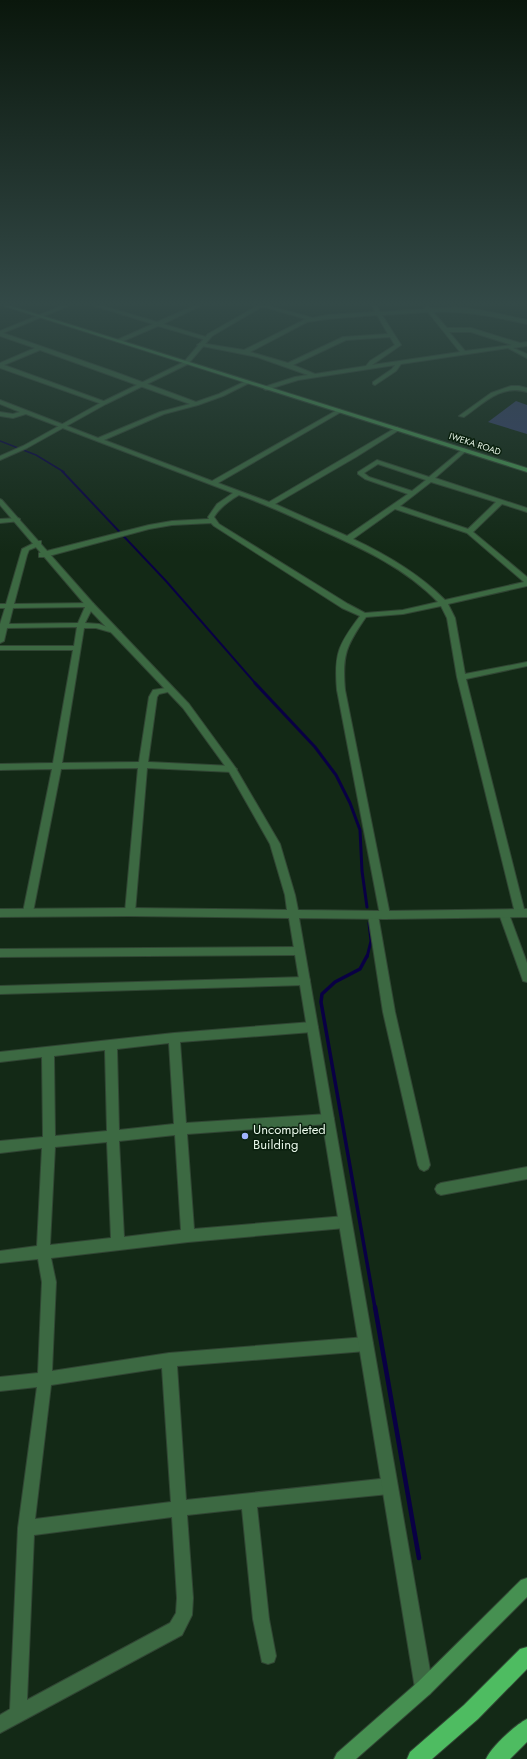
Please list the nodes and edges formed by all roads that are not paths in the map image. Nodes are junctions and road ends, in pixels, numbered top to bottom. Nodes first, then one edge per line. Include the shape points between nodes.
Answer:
1 (60, 388) edge
2 (136, 388) edge
3 (155, 388) edge
4 (234, 388) edge
5 (266, 388) edge
6 (509, 388) edge
7 (0, 402) edge
8 (104, 404) junction
9 (196, 404) junction
10 (339, 411) junction
11 (26, 412) junction
12 (0, 414) edge
13 (462, 416) dead end
14 (65, 426) junction
15 (397, 429) junction
16 (99, 440) junction
17 (464, 450) junction
18 (0, 458) edge
19 (527, 470) edge
20 (430, 479) junction
21 (213, 483) junction
22 (239, 492) junction
23 (413, 494) junction
24 (0, 501) edge
25 (501, 501) junction
26 (270, 504) junction
27 (395, 507) junction
28 (527, 510) edge
29 (18, 520) junction
30 (0, 521) edge
31 (214, 521) junction
32 (469, 532) junction
33 (348, 539) junction
34 (38, 543) junction
35 (44, 554) junction
36 (527, 582) edge
37 (444, 603) junction
38 (0, 606) edge
39 (10, 606) junction
40 (90, 606) junction
41 (364, 615) junction
42 (81, 625) junction
43 (2, 626) edge
44 (116, 632) junction
45 (0, 641) edge
46 (0, 648) edge
47 (77, 648) junction
48 (527, 664) edge
49 (462, 677) junction
50 (169, 689) junction
51 (143, 765) junction
52 (55, 766) junction
53 (0, 767) edge
54 (232, 769) junction
55 (28, 912) junction
56 (130, 912) junction
57 (0, 913) edge
58 (523, 913) edge
59 (293, 914) junction
60 (504, 914) junction
61 (373, 915) junction
62 (384, 915) junction
63 (299, 950) junction
64 (0, 953) edge
65 (527, 978) edge
66 (305, 981) junction
67 (0, 990) edge
68 (312, 1027) junction
69 (174, 1038) junction
70 (111, 1045) junction
71 (48, 1052) junction
72 (0, 1057) edge
73 (328, 1119) junction
74 (181, 1129) junction
75 (113, 1136) junction
76 (49, 1142) junction
77 (0, 1147) edge
78 (424, 1165) dead end
79 (527, 1173) edge
80 (440, 1189) dead end
81 (345, 1222) junction
82 (188, 1236) junction
83 (118, 1243) junction
84 (43, 1252) junction
85 (0, 1257) edge
86 (366, 1344) junction
87 (169, 1360) junction
88 (44, 1380) junction
89 (0, 1384) edge
90 (388, 1486) junction
91 (249, 1500) junction
92 (179, 1509) junction
93 (26, 1528) junction
94 (527, 1586) edge
95 (268, 1656) dead end
96 (527, 1656) edge
97 (424, 1688) junction
98 (18, 1714) junction
99 (0, 1724) edge
100 (527, 1729) edge
101 (343, 1759) edge
102 (417, 1759) edge
103 (496, 1759) edge

1 - 8 street
2 - 8 street
3 - 9 street
4 - 9 street
5 - 10 main road, IWEKA ROAD
6 - 13 street
7 - 11 street
8 - 14 street
9 - 16 street via 162,414
10 - 15 main road, IWEKA ROAD
10 - 21 street
11 - 12 street via 13,416
11 - 14 street
14 - 16 street
14 - 18 street
15 - 17 main road, IWEKA ROAD
15 - 26 street
16 - 21 street
17 - 19 main road, IWEKA ROAD
17 - 20 street
20 - 23 street
20 - 23 street via 377,462 360,473 367,478
20 - 25 street
21 - 22 street
22 - 26 street
22 - 31 street via 220,504 211,517
23 - 27 street
24 - 29 street
25 - 28 street
25 - 32 street
26 - 33 street
27 - 32 street
27 - 33 street
29 - 30 street
29 - 34 street
31 - 35 street via 172,523
31 - 41 street via 216,525 345,606
32 - 36 street
33 - 37 street via 369,548 409,572
34 - 35 street
34 - 39 street via 26,549
35 - 40 street
36 - 37 street
37 - 41 street via 403,612
37 - 49 street via 451,618
38 - 39 street
39 - 40 street
39 - 43 street
40 - 42 street
40 - 44 street
41 - 62 street via 342,648 339,667
42 - 43 street
42 - 44 street
42 - 47 street
43 - 45 street
44 - 50 street
46 - 47 street
47 - 52 street
48 - 49 street
49 - 58 street via 495,818
50 - 51 street via 156,692 152,697
50 - 54 street via 186,706
51 - 52 street
51 - 54 street
51 - 56 street
52 - 53 street
52 - 55 street
54 - 59 street via 275,844
55 - 56 street
55 - 57 street
56 - 59 street
58 - 60 street
59 - 61 street
59 - 63 street
60 - 62 street
60 - 65 street
61 - 62 street
61 - 78 street via 389,1012
63 - 64 street
63 - 66 street
66 - 67 street
66 - 68 street
68 - 69 street
68 - 73 street
69 - 70 street
69 - 74 street
70 - 71 street
70 - 75 street
71 - 72 street
71 - 76 street
73 - 74 street
73 - 81 street
74 - 75 street
74 - 82 street
75 - 76 street
75 - 83 street
76 - 77 street
76 - 84 street
79 - 80 street
81 - 82 street
81 - 86 street
82 - 83 street
83 - 84 street
84 - 85 street
84 - 88 street via 49,1282
86 - 87 street
86 - 90 street
87 - 88 street
87 - 92 street
88 - 89 street
88 - 93 street
90 - 91 street
90 - 97 street
91 - 92 street
91 - 95 street via 261,1619
92 - 93 street
92 - 98 street via 185,1598 184,1615 176,1629
93 - 98 street
94 - 97 main road
96 - 102 highway via 471,1712
97 - 101 main road
98 - 99 street
100 - 103 highway

